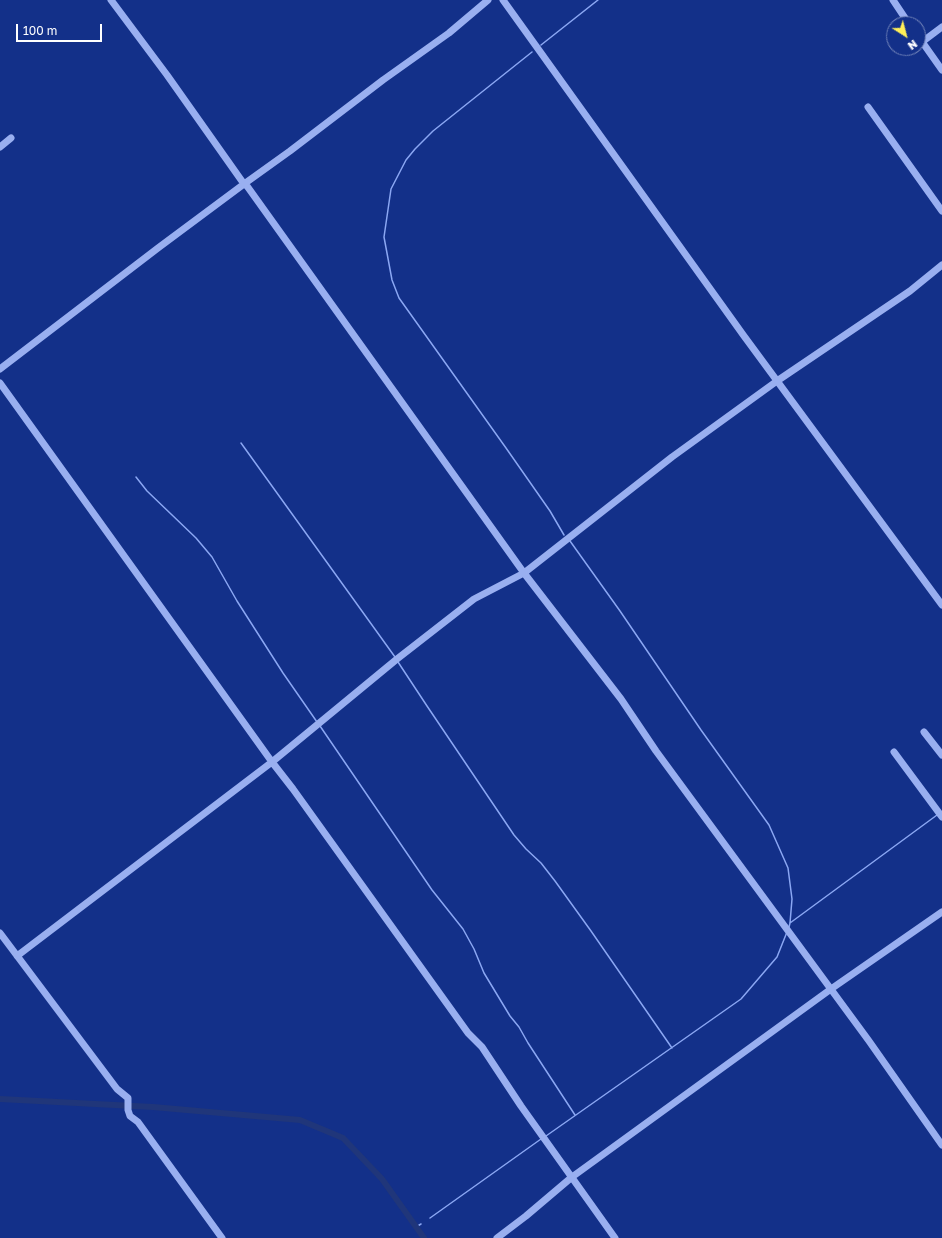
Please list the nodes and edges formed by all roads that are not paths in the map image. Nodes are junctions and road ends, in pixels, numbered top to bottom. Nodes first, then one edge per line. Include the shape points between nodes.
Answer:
1 (111, 0) edge
2 (488, 0) edge
3 (503, 0) edge
4 (893, 0) edge
5 (904, 16) edge
6 (942, 27) edge
7 (926, 36) edge
8 (926, 47) edge
9 (942, 70) edge
10 (868, 107) dead end
11 (11, 138) dead end
12 (0, 147) edge
13 (244, 184) junction
14 (942, 211) edge
15 (942, 265) edge
16 (0, 369) edge
17 (777, 380) junction
18 (0, 383) edge
19 (524, 573) junction
20 (942, 606) edge
21 (924, 732) dead end
22 (894, 752) dead end
23 (942, 755) edge
24 (272, 762) junction
25 (942, 817) edge
26 (942, 912) edge
27 (0, 933) edge
28 (17, 956) junction
29 (831, 989) junction
30 (942, 1145) edge
31 (572, 1177) junction
32 (222, 1238) edge
33 (497, 1238) edge
34 (615, 1238) edge

1 - 13 street
2 - 13 street via 449,32
3 - 17 street
4 - 5 street
6 - 7 street
8 - 9 street
10 - 14 street
11 - 12 street
13 - 16 street
13 - 19 street
15 - 17 street via 910,291
17 - 19 street via 672,457
17 - 20 street
18 - 24 street
19 - 24 street via 474,599
19 - 29 street via 621,699 656,751
21 - 23 street
22 - 25 street
24 - 28 street
24 - 31 street via 468,1033 482,1047
26 - 29 street
27 - 28 street
28 - 32 street via 117,1089 128,1098 130,1116 138,1122
29 - 30 street
29 - 31 street
31 - 33 street
31 - 34 street

